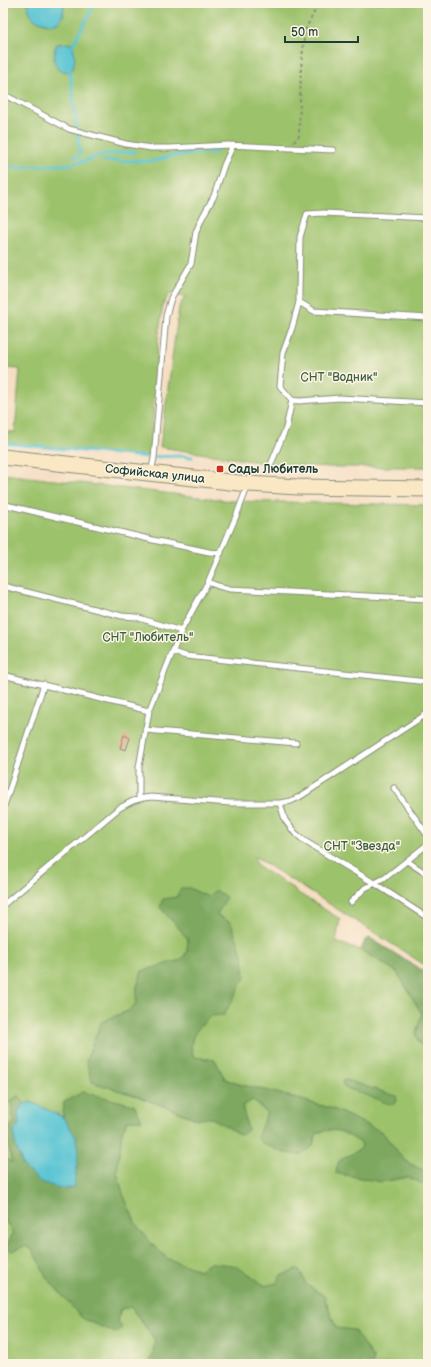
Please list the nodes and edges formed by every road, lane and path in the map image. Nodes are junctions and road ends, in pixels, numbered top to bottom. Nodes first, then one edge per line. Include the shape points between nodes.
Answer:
1 (319, 3) edge
2 (3, 94) edge
3 (233, 145) junction
4 (291, 148) junction
5 (333, 150) dead end
6 (428, 218) edge
7 (299, 302) junction
8 (428, 318) edge
9 (292, 400) junction
10 (428, 403) edge
11 (3, 457) edge
12 (271, 464) dead end
13 (151, 474) junction
14 (248, 484) junction
15 (428, 489) edge
16 (6, 505) dead end
17 (221, 553) junction
18 (208, 582) junction
19 (3, 586) edge
20 (428, 599) edge
21 (181, 631) junction
22 (173, 652) junction
23 (3, 675) edge
24 (428, 682) edge
25 (44, 684) junction
26 (149, 711) junction
27 (428, 713) edge
28 (145, 730) junction
29 (296, 743) dead end
30 (394, 788) dead end
31 (139, 798) junction
32 (280, 803) junction
33 (3, 809) edge
34 (428, 836) edge
35 (428, 844) edge
36 (407, 861) junction
37 (428, 875) edge
38 (374, 883) junction
39 (351, 902) dead end
40 (3, 905) edge
41 (428, 918) edge

1 - 4 path via 305,30 299,136
2 - 3 lane via 69,129 126,144 151,148
3 - 4 lane
3 - 13 lane via 214,196 196,232 191,264 168,307
4 - 5 lane
6 - 7 lane via 307,214 300,237
7 - 8 lane via 314,311
7 - 9 lane via 284,353 280,386
9 - 10 lane via 340,398
9 - 12 lane via 286,428
11 - 13 main road, Софийская улица
13 - 14 main road, Софийская улица
14 - 15 main road, Софийская улица
14 - 17 lane
16 - 17 lane via 153,540
17 - 18 lane
18 - 20 lane via 230,589
18 - 21 lane
19 - 21 lane via 122,616 136,617
21 - 22 lane
22 - 24 lane via 186,656
22 - 26 lane
23 - 25 lane
25 - 26 lane
25 - 33 lane
26 - 28 lane
27 - 32 lane via 301,796
28 - 29 lane
28 - 31 lane via 139,767
30 - 34 lane
31 - 32 lane
31 - 40 lane via 118,809
32 - 38 lane via 285,820 295,833
35 - 36 lane
36 - 37 lane
36 - 38 lane
38 - 39 lane
38 - 41 lane

